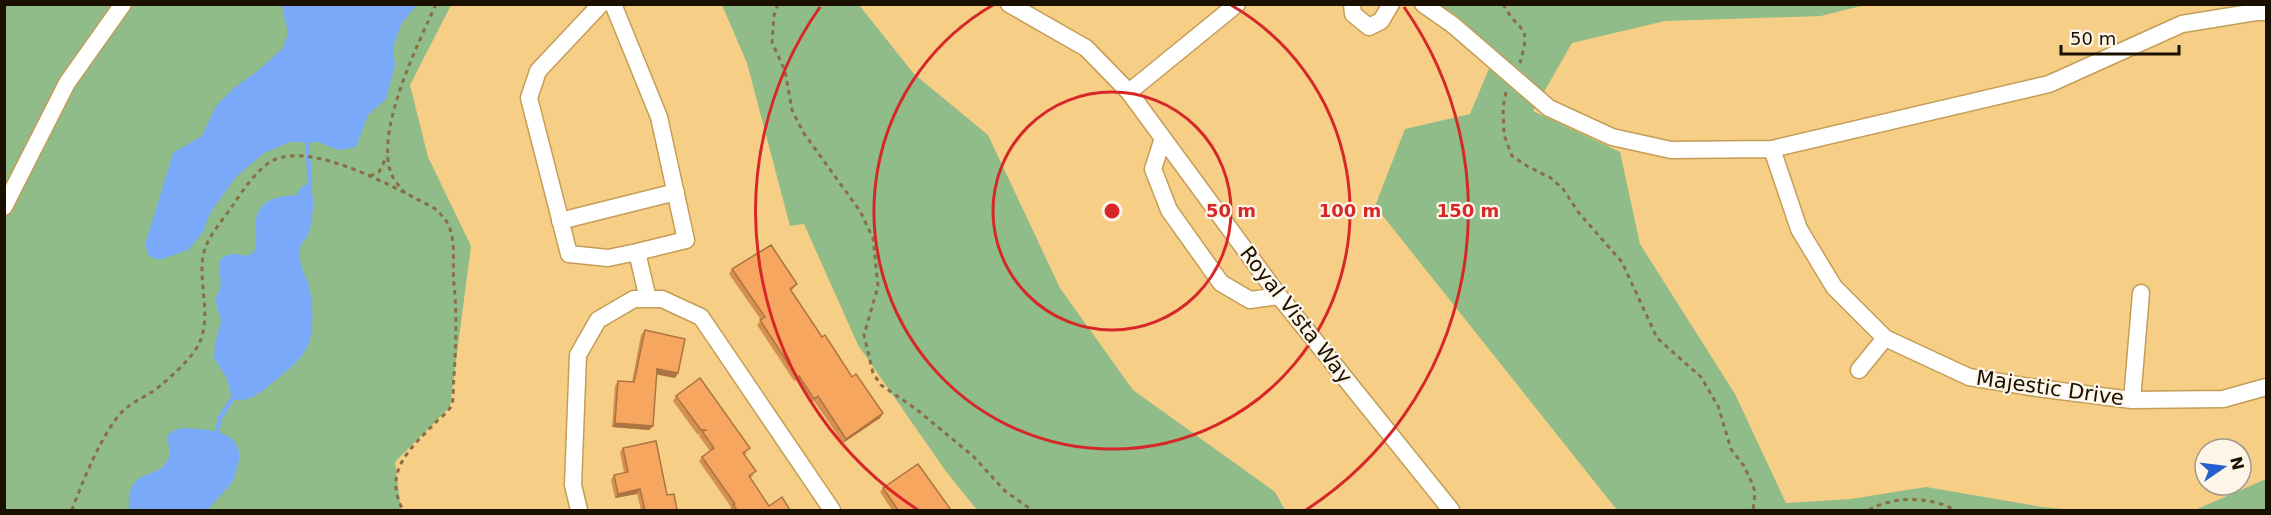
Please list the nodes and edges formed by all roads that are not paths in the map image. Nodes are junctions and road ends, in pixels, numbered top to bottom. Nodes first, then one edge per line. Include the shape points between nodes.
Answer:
1 (123, 4) edge
2 (601, 4) edge
3 (613, 4) edge
4 (1009, 4) edge
5 (1238, 4) edge
6 (1352, 4) edge
7 (1391, 4) edge
8 (1423, 4) edge
9 (2266, 12) edge
10 (1129, 92) junction
11 (1164, 138) junction
12 (1772, 149) junction
13 (676, 192) junction
14 (4, 207) edge
15 (560, 221) junction
16 (637, 252) junction
17 (2141, 293) dead end
18 (1279, 296) junction
19 (648, 299) junction
20 (1885, 338) junction
21 (1859, 370) dead end
22 (2266, 387) edge
23 (2132, 400) junction
24 (1447, 508) edge
25 (579, 510) edge
26 (832, 510) edge

1 - 14 street via 67,83
2 - 15 street via 538,71 529,98
3 - 13 street via 659,117
4 - 10 street, Royal Vista Way via 1086,48
5 - 10 street
6 - 7 street via 1353,14 1369,27 1381,21
8 - 12 street via 1549,108 1612,137 1671,150
9 - 12 street via 2182,24 2049,84
10 - 11 street, Royal Vista Way
11 - 18 street, Royal Vista Way
11 - 18 street via 1153,169 1165,200 1221,283 1250,300
12 - 20 street, Majestic Drive via 1798,229 1834,287
13 - 15 street
13 - 16 street via 686,240
15 - 16 street via 569,254 608,258
16 - 19 street
17 - 23 street
18 - 24 street, Royal Vista Way
19 - 25 street via 634,299 598,320 578,354 573,485
19 - 26 street via 662,299 701,317
20 - 21 street
20 - 23 street, Majestic Drive via 1970,377
22 - 23 street, Majestic Drive via 2223,399

